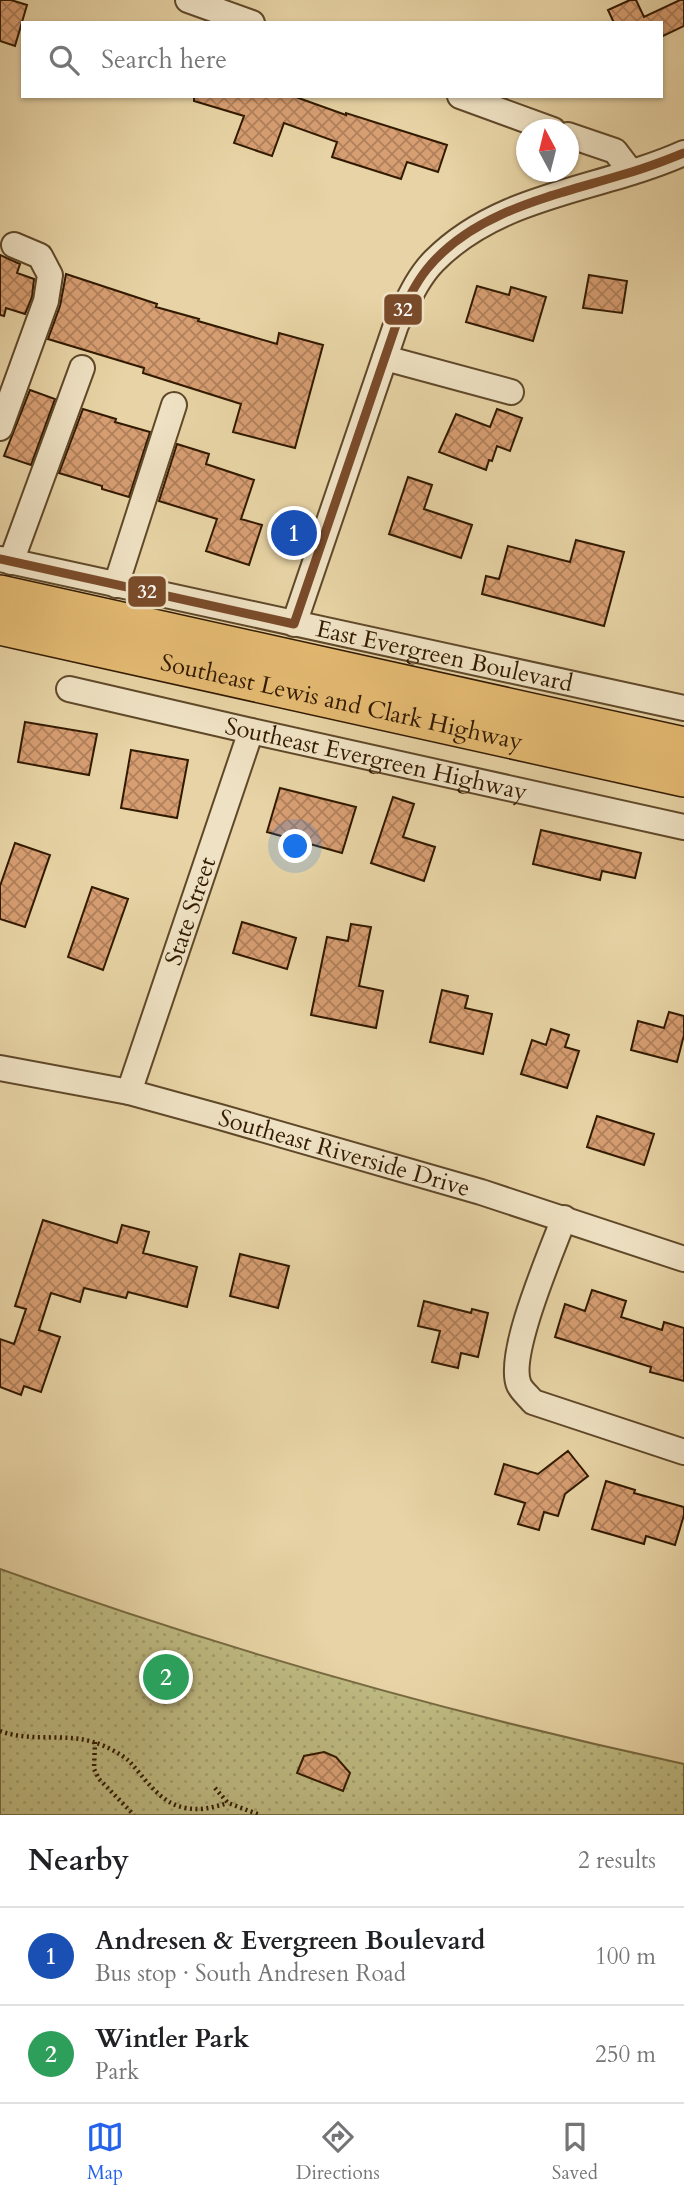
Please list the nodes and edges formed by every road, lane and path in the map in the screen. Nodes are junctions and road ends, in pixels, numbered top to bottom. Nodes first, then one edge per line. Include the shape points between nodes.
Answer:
1 (188, 0) edge
2 (246, 21) edge
3 (465, 98) edge
4 (523, 119) edge
5 (579, 138) edge
6 (684, 153) edge
7 (631, 172) junction
8 (14, 245) dead end
9 (385, 358) junction
10 (82, 368) dead end
11 (511, 392) dead end
12 (174, 405) dead end
13 (0, 428) edge
14 (4, 572) edge
15 (116, 585) junction
16 (294, 624) junction
17 (0, 626) edge
18 (69, 689) dead end
19 (684, 708) edge
20 (251, 731) junction
21 (684, 746) edge
22 (684, 778) edge
23 (684, 827) edge
24 (0, 1068) edge
25 (129, 1092) junction
26 (564, 1218) junction
27 (684, 1259) edge
28 (684, 1452) edge
29 (0, 1731) edge
30 (95, 1742) junction
31 (215, 1788) dead end
32 (228, 1803) junction
33 (134, 1815) edge
34 (260, 1815) edge

1 - 2 street
3 - 4 street
5 - 7 street via 615,151
6 - 7 street
7 - 9 street via 523,205 465,235 433,261 414,289
8 - 13 street via 40,256 50,275 46,301
9 - 11 street
9 - 16 street
10 - 14 street
12 - 15 street
14 - 15 street, East Evergreen Boulevard
14 - 21 highway, Southeast Lewis and Clark Highway
15 - 16 street, East Evergreen Boulevard
16 - 19 street, East Evergreen Boulevard
17 - 22 highway, Southeast Lewis and Clark Highway
18 - 20 street, Southeast Evergreen Highway
20 - 23 street, Southeast Evergreen Highway
20 - 25 street, State Street
24 - 25 street, Southeast Riverside Drive
25 - 26 street, Southeast Riverside Drive
26 - 27 street, Southeast Riverside Drive
26 - 28 street via 521,1338 519,1386 533,1402
29 - 30 path via 38,1739
30 - 32 path via 126,1759 164,1799 183,1808
30 - 33 path via 94,1769 99,1779
31 - 32 path
32 - 34 path

